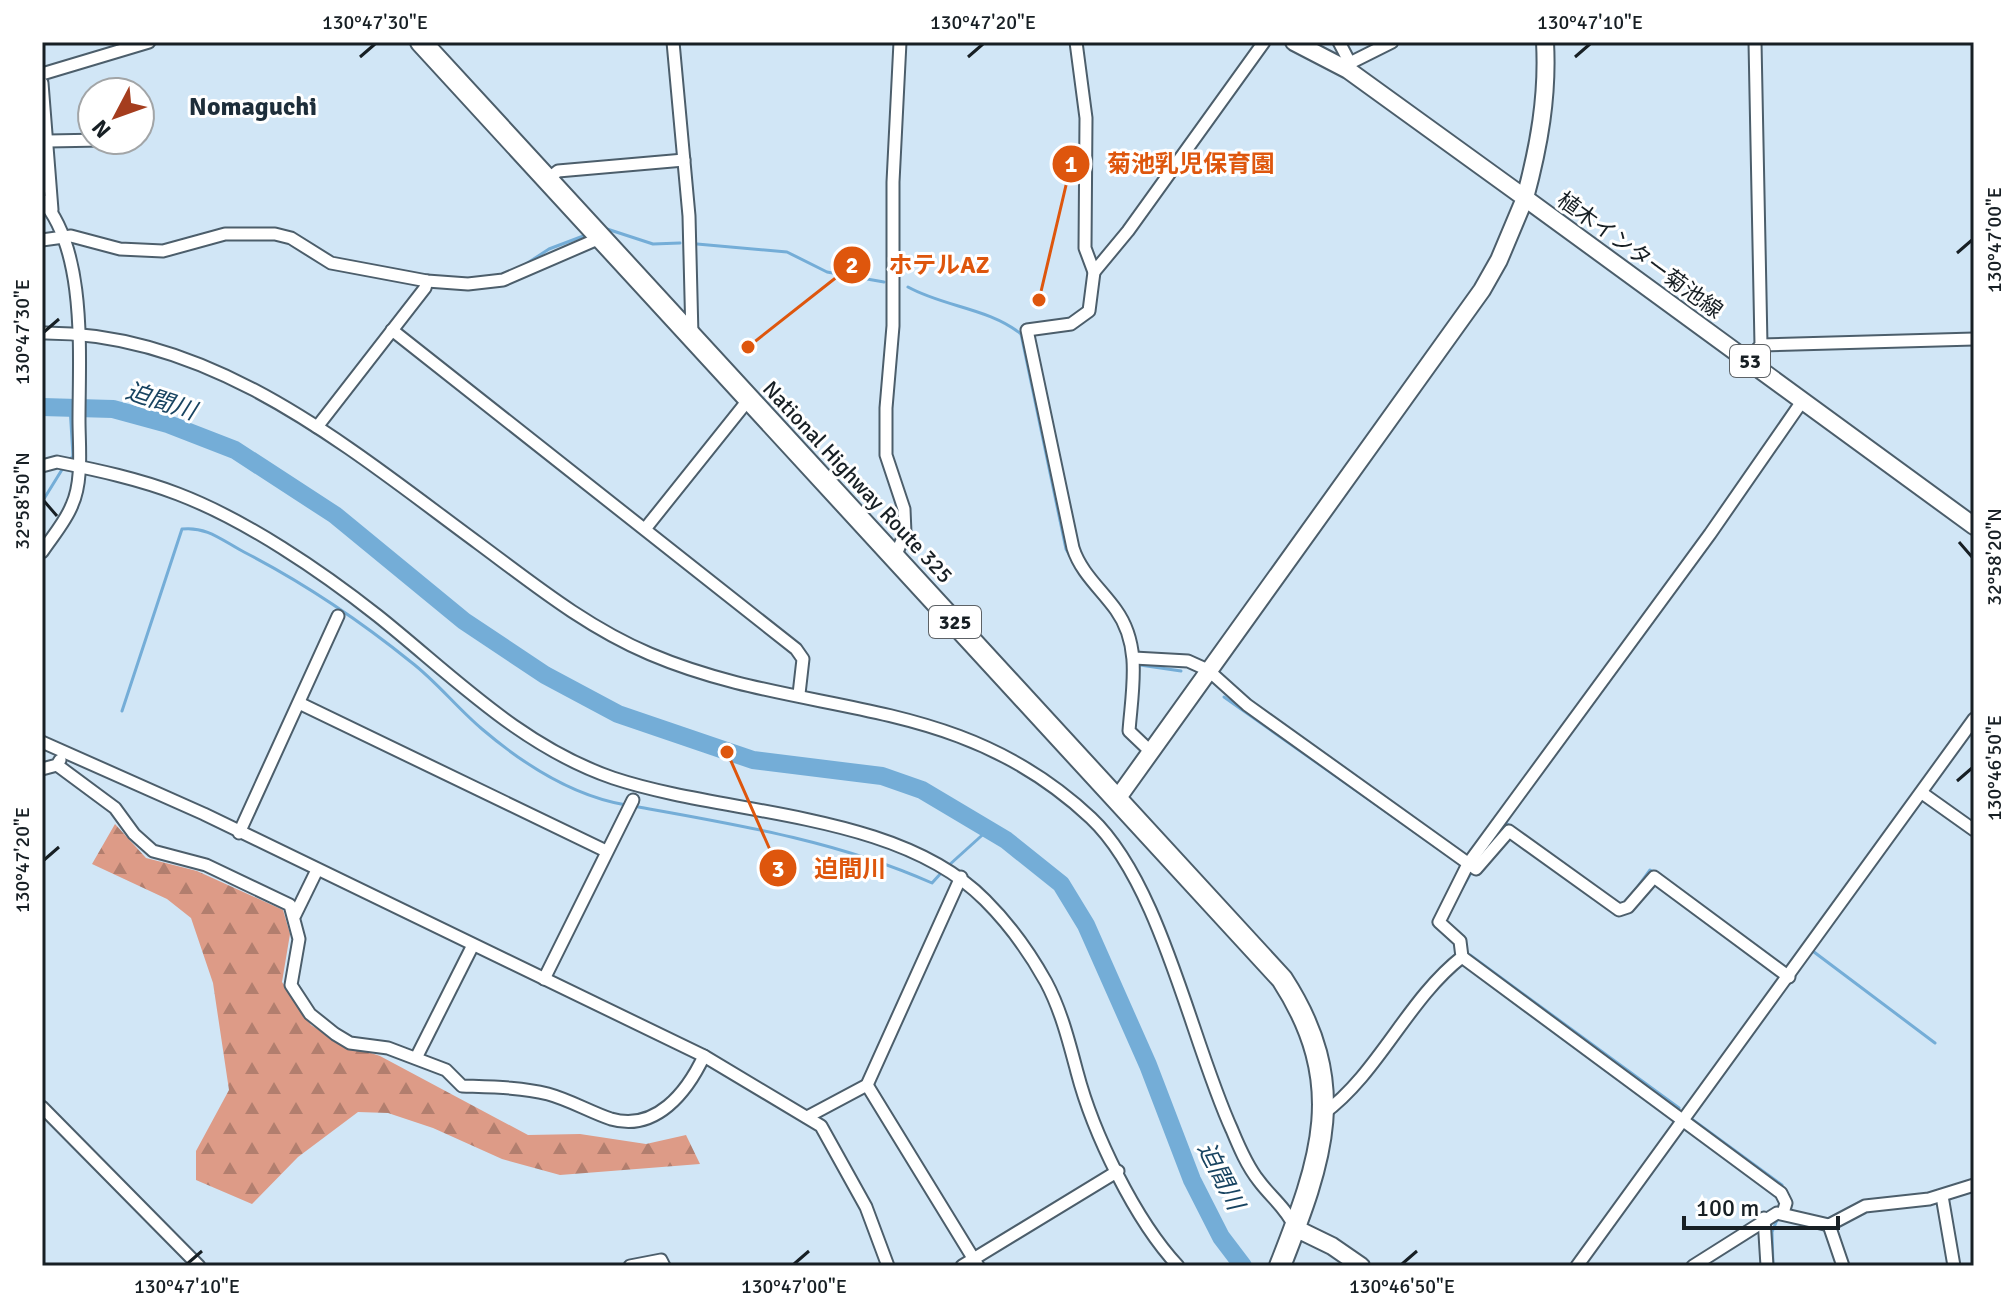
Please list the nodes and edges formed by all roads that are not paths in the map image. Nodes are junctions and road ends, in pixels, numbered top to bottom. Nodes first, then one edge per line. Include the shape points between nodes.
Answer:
1 (149, 42) edge
2 (421, 42) edge
3 (673, 42) edge
4 (900, 42) edge
5 (1076, 42) edge
6 (1264, 42) edge
7 (1294, 42) edge
8 (1339, 42) edge
9 (1392, 42) edge
10 (1545, 42) edge
11 (1755, 42) edge
12 (111, 47) edge
13 (1349, 66) junction
14 (42, 74) edge
15 (42, 83) edge
16 (76, 140) edge
17 (48, 141) junction
18 (684, 160) junction
19 (547, 180) junction
20 (1525, 198) junction
21 (42, 200) edge
22 (52, 211) junction
23 (62, 236) junction
24 (600, 238) junction
25 (42, 240) edge
26 (1094, 272) junction
27 (427, 281) junction
28 (392, 330) junction
29 (42, 333) edge
30 (78, 335) junction
31 (692, 336) junction
32 (1974, 339) edge
33 (1761, 345) junction
34 (1747, 360) junction
35 (749, 399) junction
36 (1803, 400) junction
37 (317, 427) junction
38 (42, 466) edge
39 (79, 466) junction
40 (1974, 526) edge
41 (645, 529) junction
42 (42, 552) edge
43 (895, 557) junction
44 (338, 616) dead end
45 (1134, 658) junction
46 (1208, 670) junction
47 (799, 694) junction
48 (299, 703) junction
49 (1974, 719) edge
50 (42, 742) edge
51 (1150, 751) junction
52 (63, 752) junction
53 (57, 765) junction
54 (42, 769) edge
55 (1922, 793) junction
56 (1117, 799) junction
57 (633, 800) dead end
58 (1974, 830) edge
59 (239, 833) junction
60 (606, 851) junction
61 (1468, 864) junction
62 (317, 870) junction
63 (961, 877) junction
64 (295, 915) junction
65 (473, 945) junction
66 (1462, 957) junction
67 (1789, 977) junction
68 (544, 979) junction
69 (704, 1056) junction
70 (416, 1058) junction
71 (867, 1085) junction
72 (42, 1107) edge
73 (1323, 1114) junction
74 (807, 1117) junction
75 (1683, 1120) junction
76 (1118, 1171) junction
77 (1974, 1185) edge
78 (1942, 1196) junction
79 (1783, 1213) junction
80 (1764, 1218) junction
81 (1829, 1225) junction
82 (1295, 1228) junction
83 (976, 1262) edge
84 (199, 1266) edge
85 (630, 1266) edge
86 (664, 1266) edge
87 (888, 1266) edge
88 (962, 1266) edge
89 (1178, 1266) edge
90 (1280, 1266) edge
91 (1361, 1266) edge
92 (1577, 1266) edge
93 (1693, 1266) edge
94 (1767, 1266) edge
95 (1843, 1266) edge
96 (1954, 1266) edge

1 - 12 street
2 - 19 highway, National Highway Route 325 / 325
3 - 18 street
4 - 43 street via 886,408 886,455 904,509 905,533
5 - 26 street via 1086,118 1085,248
6 - 26 street
7 - 13 street
8 - 13 street
9 - 13 street
10 - 20 street, 植木インター菊池線 via 1541,134
11 - 33 street
12 - 14 street
13 - 20 street
15 - 17 street
16 - 17 street
17 - 22 street
18 - 19 street via 558,171
18 - 31 street
19 - 24 highway, National Highway Route 325 / 325
20 - 34 street, 植木インター菊池線 / 53
20 - 46 street via 1482,290
21 - 22 street
22 - 23 street
23 - 25 street
23 - 27 street via 120,249 163,251 225,234 275,234 298,241 322,260
23 - 30 street
24 - 27 street via 503,280
24 - 31 highway, National Highway Route 325 / 325
26 - 45 street via 1085,317 1027,330 1076,557 1124,622
27 - 28 street
28 - 37 street
28 - 41 street
29 - 30 street
30 - 37 street via 218,371
30 - 39 street
31 - 35 highway, National Highway Route 325 / 325
32 - 33 street
33 - 34 street
34 - 36 street, 植木インター菊池線 / 53
35 - 41 street
35 - 43 highway, National Highway Route 325 / 325
36 - 40 street, 植木インター菊池線 / 53
36 - 61 street
37 - 47 street via 603,631 696,672
38 - 39 street
39 - 42 street via 73,505
39 - 63 street via 181,495 294,557 377,615 504,720 566,758 641,785 889,843
41 - 47 street via 796,649 803,659
43 - 56 highway, National Highway Route 325 / 325
44 - 48 street
45 - 46 street via 1181,660
45 - 51 street via 1129,731
46 - 51 street
46 - 61 street via 1247,705
47 - 82 street via 898,715 959,735 1039,777 1100,827 1141,893 1232,1130 1254,1174
48 - 59 street
48 - 60 street
49 - 55 street
50 - 52 street
51 - 56 street
52 - 53 street
52 - 59 street
53 - 54 street
53 - 64 street via 115,808 153,851 221,871 290,905
55 - 58 street
55 - 67 street
56 - 73 highway, National Highway Route 325 / 325 via 1282,979 1316,1048
57 - 60 street
59 - 62 street
60 - 68 street
61 - 66 street via 1439,922 1460,941
61 - 67 street via 1479,868 1509,831 1619,910 1654,877
62 - 64 street
62 - 65 street
63 - 71 street
63 - 76 street via 1029,953 1047,984
64 - 70 street via 299,939 291,985 310,1014 350,1043
65 - 68 street
65 - 70 street
66 - 73 street via 1339,1102
66 - 75 street
67 - 75 street
68 - 69 street
69 - 70 street via 667,1109 624,1122 548,1094 462,1086 446,1070
69 - 74 street
71 - 74 street
71 - 83 street
72 - 84 street
73 - 82 highway, National Highway Route 325 / 325 via 1315,1174
74 - 87 street via 821,1126 853,1184
75 - 79 street via 1781,1193
75 - 92 street
76 - 83 street
76 - 89 street
77 - 78 street
78 - 81 street via 1865,1206
78 - 96 street
79 - 80 street
79 - 81 street
80 - 93 street
80 - 94 street
81 - 95 street
82 - 90 highway, National Highway Route 325 / 325
82 - 91 street
83 - 88 street
85 - 86 street via 661,1260

